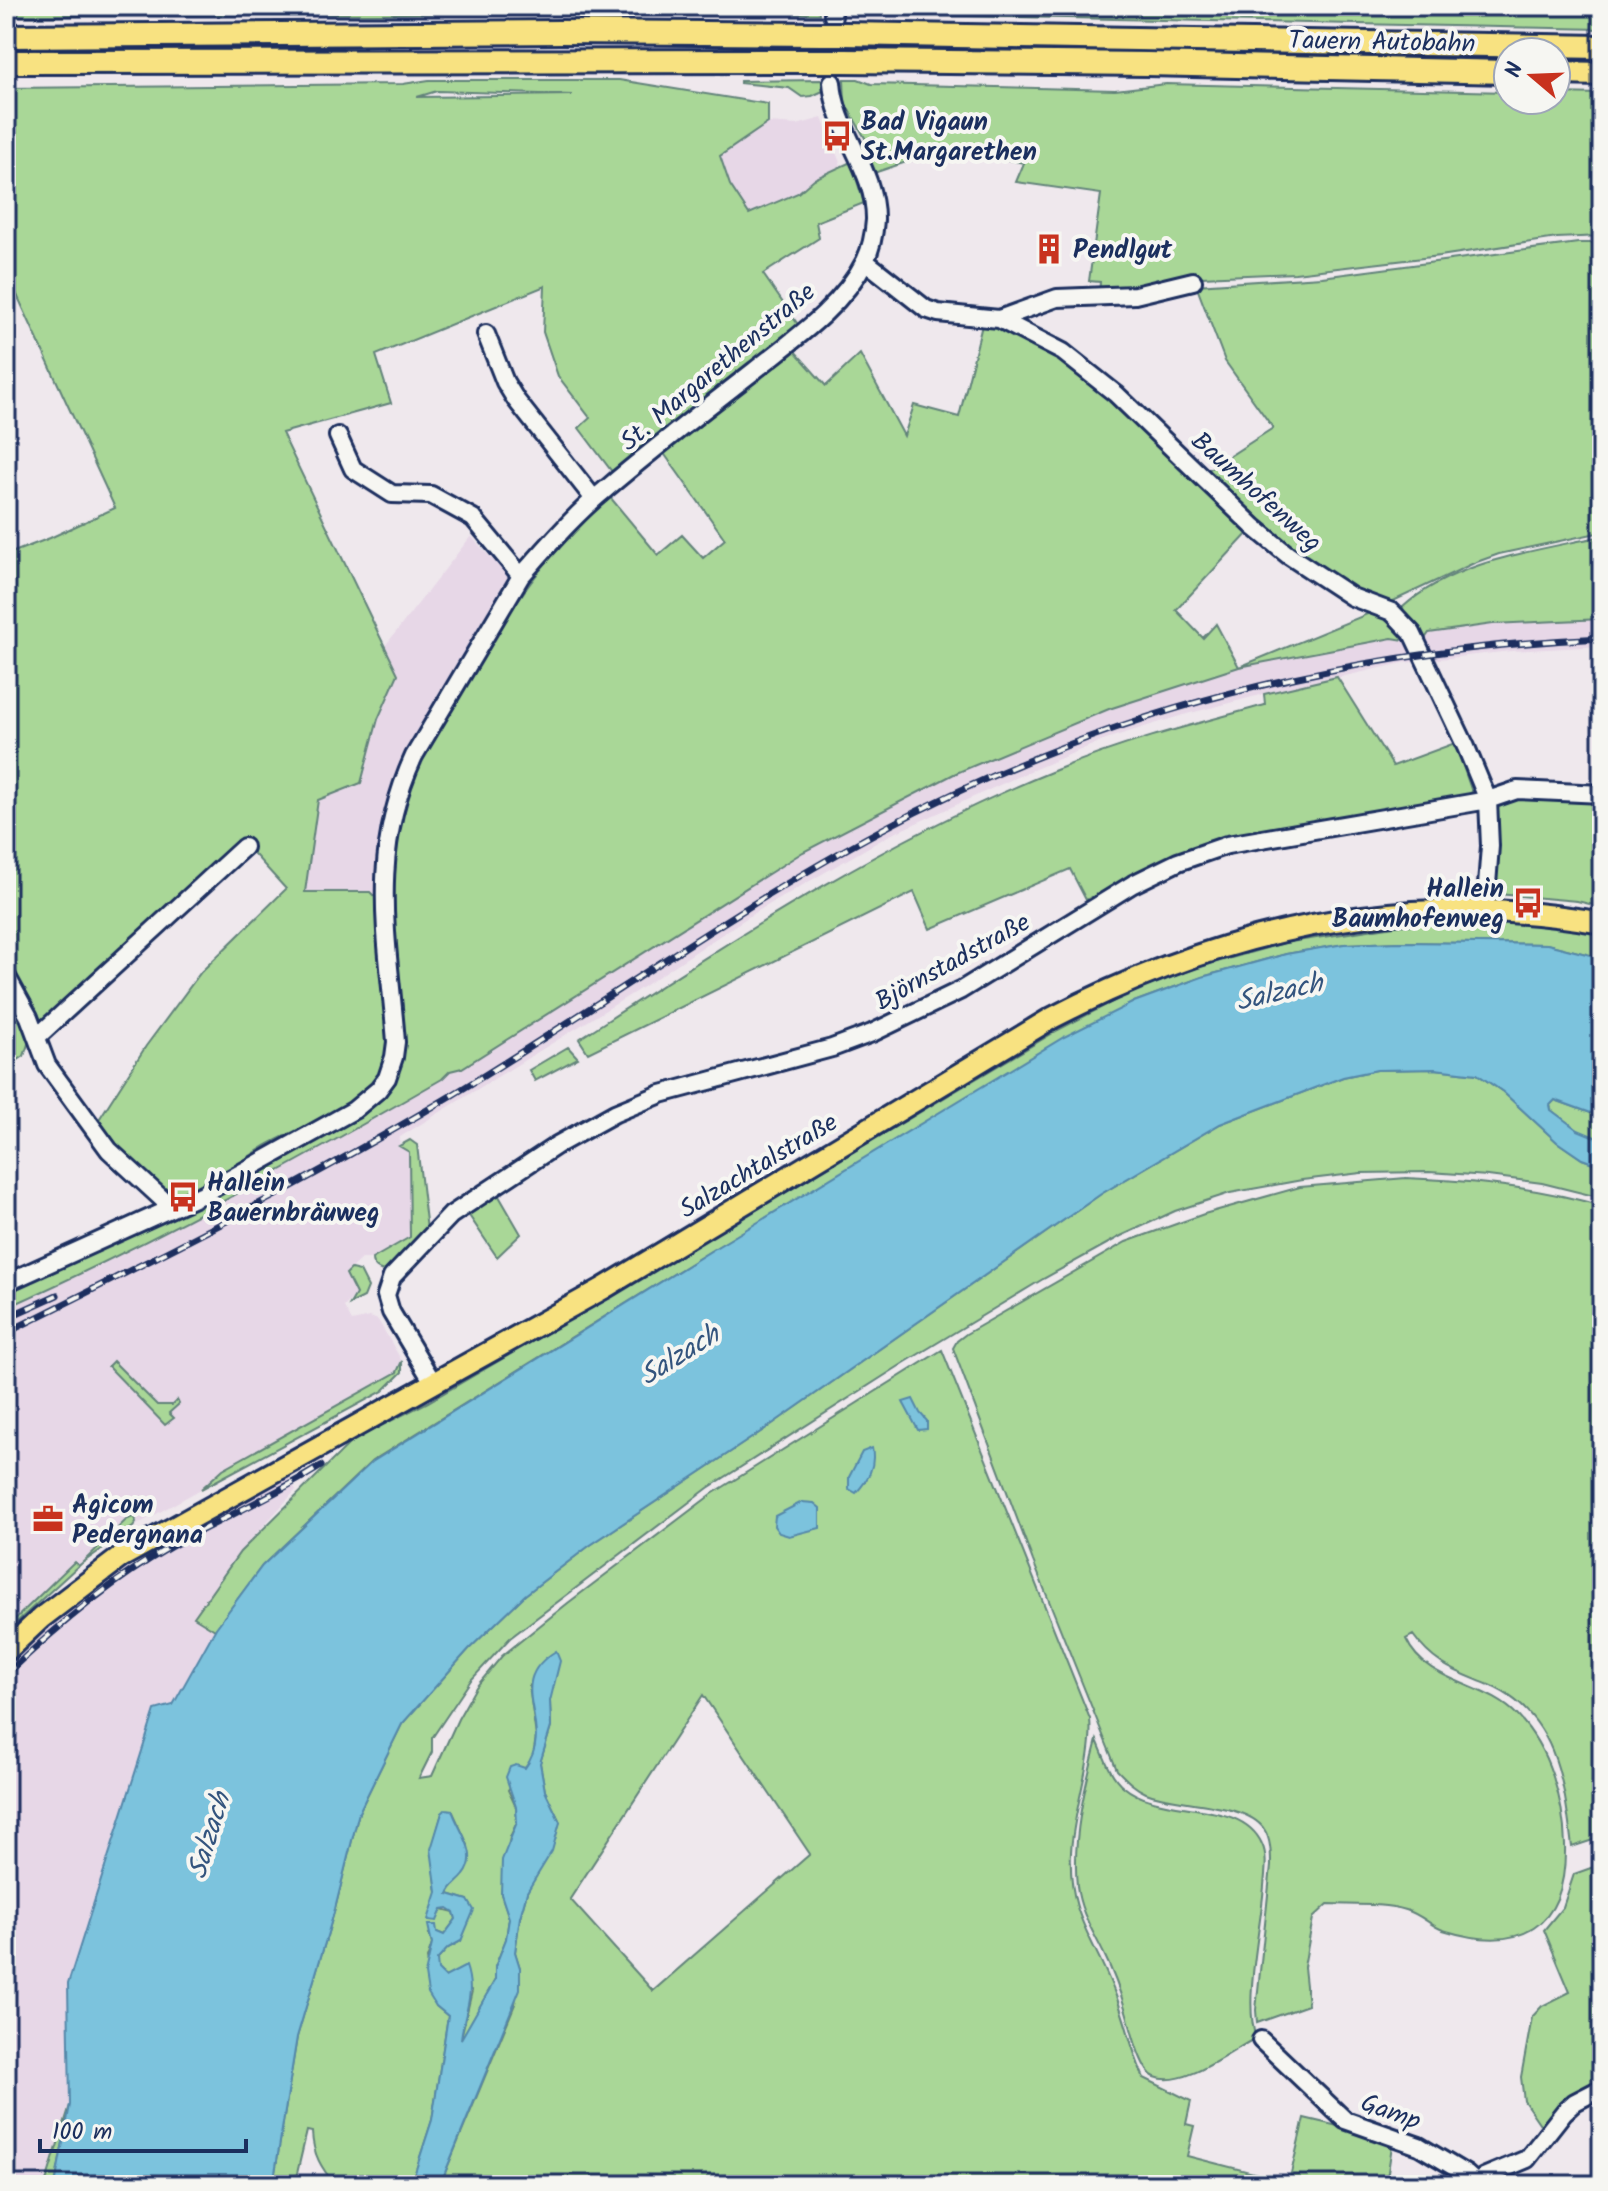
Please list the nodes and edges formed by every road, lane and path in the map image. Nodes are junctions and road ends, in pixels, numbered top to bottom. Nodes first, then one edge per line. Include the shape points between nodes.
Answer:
1 (833, 23) edge
2 (6, 36) edge
3 (1602, 47) edge
4 (6, 62) edge
5 (1492, 72) edge
6 (1572, 73) edge
7 (1602, 74) edge
8 (832, 82) dead end
9 (865, 261) junction
10 (1193, 281) dead end
11 (999, 319) junction
12 (486, 334) dead end
13 (338, 436) dead end
14 (594, 499) junction
15 (521, 576) junction
16 (1602, 794) edge
17 (1488, 800) junction
18 (244, 847) dead end
19 (1485, 911) junction
20 (1602, 923) edge
21 (6, 975) edge
22 (37, 1037) junction
23 (172, 1208) junction
24 (6, 1283) edge
25 (434, 1384) junction
26 (6, 1651) edge
27 (1261, 2040) dead end
28 (1602, 2088) edge
29 (1477, 2185) edge

1 - 2 highway, Tauern Autobahn
1 - 3 highway, Tauern Autobahn
4 - 5 highway, Tauern Autobahn, bridge via 844,61
6 - 7 highway
8 - 9 street, St. Margarethenstraße via 838,115 873,201 873,239
9 - 11 street, Baumhofenweg via 926,309
9 - 14 street, St. Margarethenstraße via 830,306 789,343
10 - 11 street via 1135,295 1057,298
11 - 17 street, Baumhofenweg via 1063,352 1116,394 1288,555 1352,597 1392,612 1412,633
12 - 14 street via 516,400
13 - 15 street via 353,469 392,494 431,495 473,518
14 - 15 street, St. Margarethenstraße
15 - 23 street, St. Margarethenstraße via 414,756 394,806 385,859 384,927 396,1042 387,1078 354,1110
16 - 17 street, Björnstadstraße via 1517,790
17 - 19 street, Baumhofenweg
17 - 25 street, Björnstadstraße via 1227,845 1178,862 961,990 872,1033 661,1094 557,1145 451,1215 392,1277 386,1295 391,1312
18 - 22 street
19 - 20 main road, Salzachtalstraße
19 - 25 main road, Salzachtalstraße via 1346,918 1285,929 1222,945 1107,989
21 - 22 street
22 - 23 street via 47,1065 109,1150
23 - 24 street, St. Margarethenstraße
25 - 26 main road, Salzachtalstraße via 121,1557
27 - 29 street, Gamp via 1345,2120 1419,2146
28 - 29 street via 1564,2112 1527,2159

